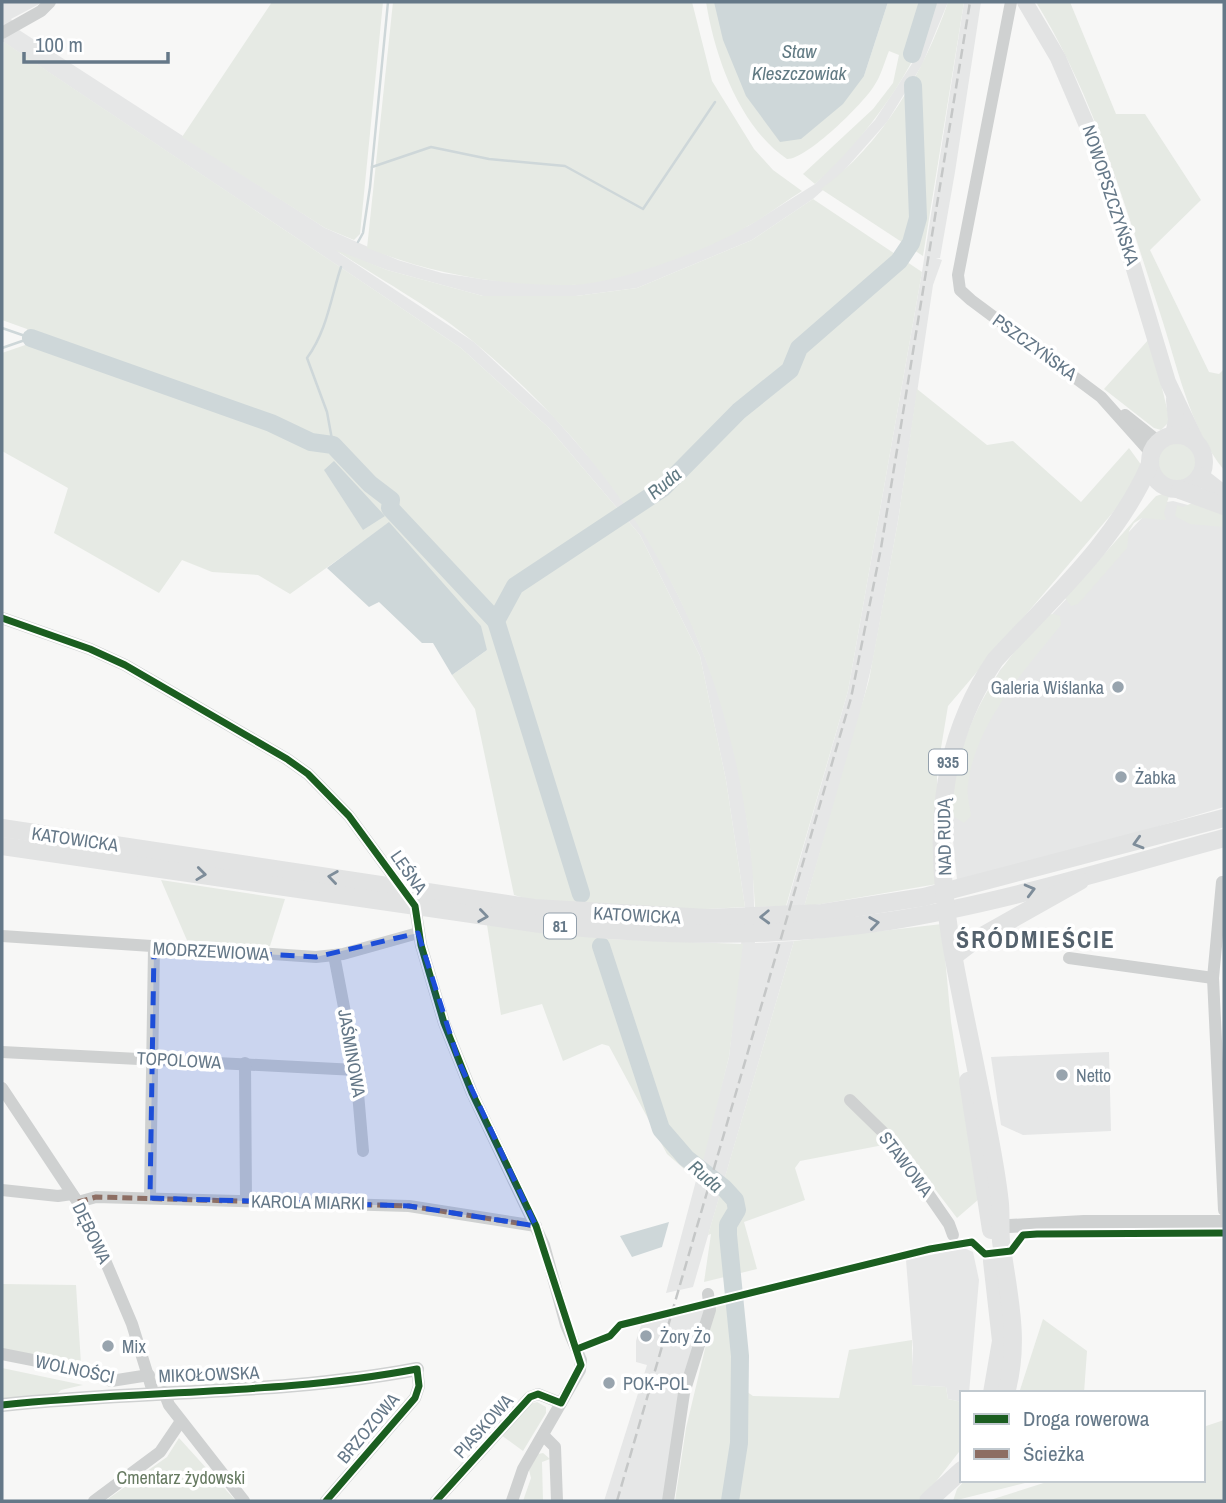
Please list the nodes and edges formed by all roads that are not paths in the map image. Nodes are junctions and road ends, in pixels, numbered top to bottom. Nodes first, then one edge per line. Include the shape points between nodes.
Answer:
1 (50, 2) edge
2 (1011, 2) edge
3 (1029, 8) edge
4 (2, 33) edge
5 (1174, 398) junction
6 (1199, 447) junction
7 (1158, 449) junction
8 (1200, 476) junction
9 (1162, 485) junction
10 (1180, 490) junction
11 (1224, 495) edge
12 (1224, 506) edge
13 (1111, 533) junction
14 (2, 618) edge
15 (1224, 818) edge
16 (2, 828) edge
17 (1224, 838) edge
18 (2, 846) edge
19 (1091, 874) junction
20 (1222, 882) dead end
21 (400, 887) junction
22 (967, 897) junction
23 (415, 906) junction
24 (707, 927) junction
25 (418, 933) junction
26 (2, 936) edge
27 (154, 948) junction
28 (334, 955) junction
29 (954, 956) junction
30 (1069, 958) dead end
31 (1217, 973) edge
32 (2, 1052) edge
33 (151, 1058) junction
34 (245, 1063) junction
35 (356, 1070) junction
36 (2, 1088) edge
37 (850, 1100) dead end
38 (363, 1151) dead end
39 (2, 1190) edge
40 (76, 1198) junction
41 (150, 1198) junction
42 (246, 1201) junction
43 (1224, 1210) edge
44 (1224, 1222) edge
45 (536, 1226) junction
46 (995, 1227) junction
47 (953, 1235) dead end
48 (708, 1294) dead end
49 (2, 1354) edge
50 (418, 1369) joint
51 (149, 1376) junction
52 (112, 1388) junction
53 (992, 1391) edge
54 (1006, 1391) edge
55 (158, 1392) junction
56 (561, 1403) junction
57 (2, 1405) edge
58 (181, 1421) junction
59 (543, 1435) junction
60 (960, 1459) edge
61 (960, 1472) edge
62 (932, 1497) edge
63 (94, 1501) edge
64 (244, 1501) edge
65 (326, 1501) edge
66 (436, 1501) edge
67 (512, 1501) edge
68 (557, 1501) edge
69 (668, 1501) edge

1 - 4 street
2 - 7 street, PSZCZYŃSKA via 959,286 971,300 1061,365
3 - 5 main road, NOWOPSZCZYŃSKA / 935 via 1081,107 1100,156
5 - 6 main road, NOWOPSZCZYŃSKA / 935
5 - 7 main road, NOWOPSZCZYŃSKA / 935 via 1176,424
6 - 7 main road via 1187,437
6 - 8 main road, 935 via 1204,461
7 - 9 main road via 1154,478
7 - 13 main road, NAD RUDĄ / 935 via 1136,496
8 - 10 main road
8 - 11 main road
9 - 10 main road
9 - 13 main road, NAD RUDĄ / 935
10 - 12 main road
13 - 29 main road, NAD RUDĄ / 935 via 995,660 960,725 946,769 940,834
14 - 21 street, LEŚNA via 125,666 287,759 349,816
15 -> 22 main road, KATOWICKA / 81
21 -> 16 main road, KATOWICKA / 81
17 - 19 main road, KATOWICKA / 81
18 -> 23 main road, KATOWICKA / 81
22 -> 19 main road, KATOWICKA / 81
19 - 29 main road
20 - 31 street
21 - 23 street, LEŚNA
21 - 24 main road, KATOWICKA / 81 via 534,908
22 - 24 main road, KATOWICKA / 81 via 820,921
23 -> 24 main road, KATOWICKA / 81 via 609,932
23 - 25 street, LEŚNA
25 - 28 street, MODRZEWIOWA
25 - 45 street, LEŚNA via 459,1062
26 - 27 street, MODRZEWIOWA
27 - 28 street, MODRZEWIOWA
27 - 33 street
28 - 35 street, JAŚMINOWA
29 - 46 main road, NAD RUDĄ / 935 via 966,1029 970,1107
30 - 31 street
31 - 43 street
32 - 33 street, TOPOLOWA
33 - 34 street, TOPOLOWA
33 - 41 street
34 - 35 street, TOPOLOWA
34 - 42 street
35 - 38 street, JAŚMINOWA
36 - 40 street, DĘBOWA
37 - 47 street, STAWOWA via 891,1140
39 - 40 street, KAROLA MIARKI
40 - 41 street, KAROLA MIARKI
40 - 51 street, DĘBOWA via 116,1283
41 - 42 street, KAROLA MIARKI
42 - 45 street, KAROLA MIARKI via 409,1206
44 - 46 street
45 - 56 street, LEŚNA via 581,1365
46 - 53 main road, NAD RUDĄ / 935 via 1001,1341
46 - 54 main road, NAD RUDĄ / 935 via 1014,1323
48 - 69 street via 710,1310 684,1393
49 - 52 street, WOLNOŚCI via 88,1371
50 - 55 street, MIKOŁOWSKA via 312,1385
50 - 65 street, BRZOZOWA via 415,1398
51 - 52 street, WOLNOŚCI
51 - 55 street, DĘBOWA
52 - 55 street, MIKOŁOWSKA
52 - 57 street, MIKOŁOWSKA
55 - 58 street, DĘBOWA
56 - 59 street, LEŚNA
56 - 66 street, PIASKOWA via 538,1394 530,1397
58 - 63 street via 160,1452
58 - 64 street, DĘBOWA
59 - 67 street, LEŚNA via 523,1469
59 - 68 street via 555,1447
60 - 62 main road
61 - 62 main road

